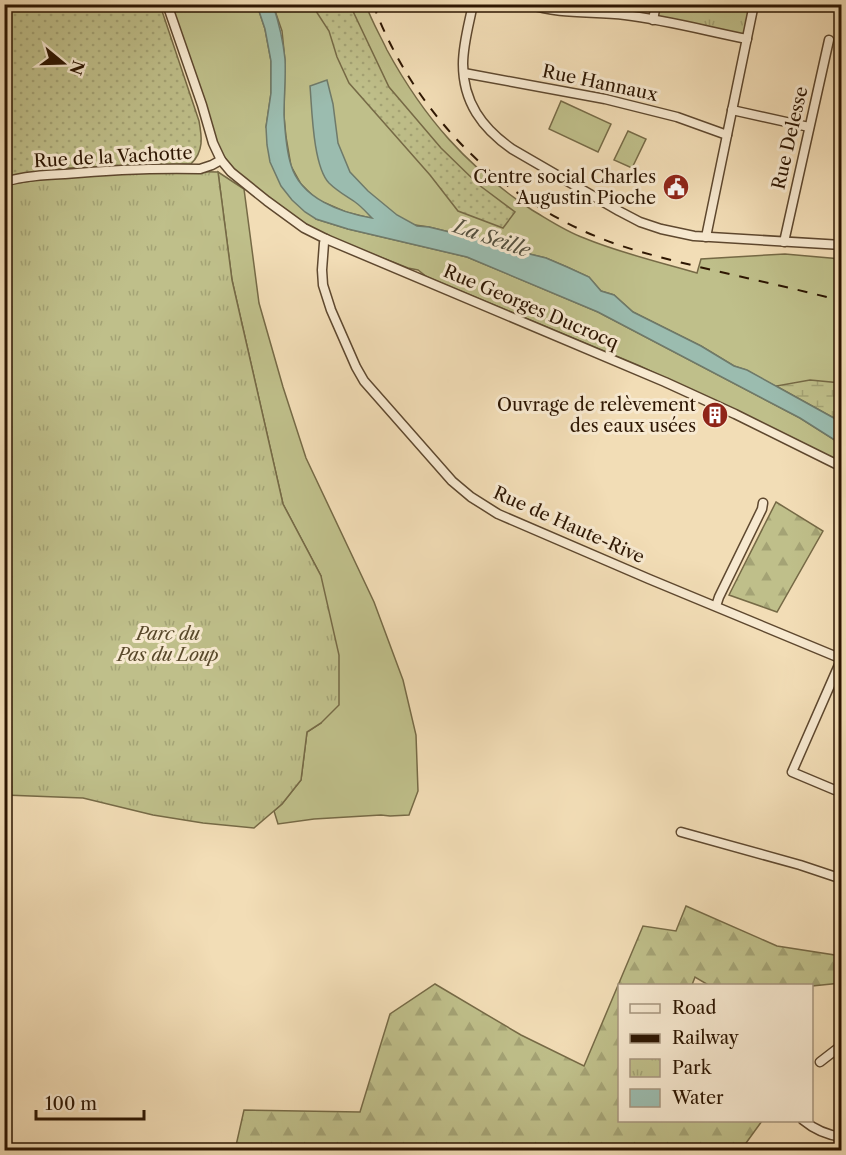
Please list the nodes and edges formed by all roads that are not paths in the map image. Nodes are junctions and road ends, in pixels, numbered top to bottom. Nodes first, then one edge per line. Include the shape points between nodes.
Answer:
1 (167, 4) edge
2 (473, 4) edge
3 (529, 4) edge
4 (656, 4) edge
5 (754, 4) edge
6 (653, 20) junction
7 (747, 39) junction
8 (829, 40) dead end
9 (464, 73) junction
10 (732, 110) junction
11 (809, 127) junction
12 (727, 135) junction
13 (221, 159) junction
14 (4, 182) edge
15 (706, 237) junction
16 (326, 238) junction
17 (784, 242) junction
18 (842, 245) edge
19 (842, 467) edge
20 (763, 503) dead end
21 (716, 606) junction
22 (841, 658) edge
23 (842, 793) edge
24 (681, 832) dead end
25 (842, 879) edge
26 (842, 1045) edge
27 (820, 1062) dead end
28 (805, 1122) edge
29 (842, 1137) edge

1 - 13 street
2 - 9 street
3 - 6 street
4 - 6 street
5 - 7 street
6 - 7 street
7 - 10 street
8 - 11 street, Rue Delesse
9 - 12 street, Rue Hannaux via 605,99 677,117
9 - 15 street via 478,117 512,149 640,222
10 - 11 street
10 - 12 street
11 - 17 street, Rue Delesse
12 - 15 street
13 - 14 street, Rue de la Vachotte via 200,169 86,172
13 - 16 street, Rue Georges Ducrocq via 267,201 304,228
15 - 17 street
16 - 19 street, Rue Georges Ducrocq via 681,389
16 - 21 street, Rue de Haute-Rive via 323,285 364,381 461,490 498,513
17 - 18 street
20 - 21 street
21 - 22 street, Rue de Haute-Rive
22 - 23 street via 792,772
24 - 25 street
26 - 27 street
28 - 29 street via 823,1133

